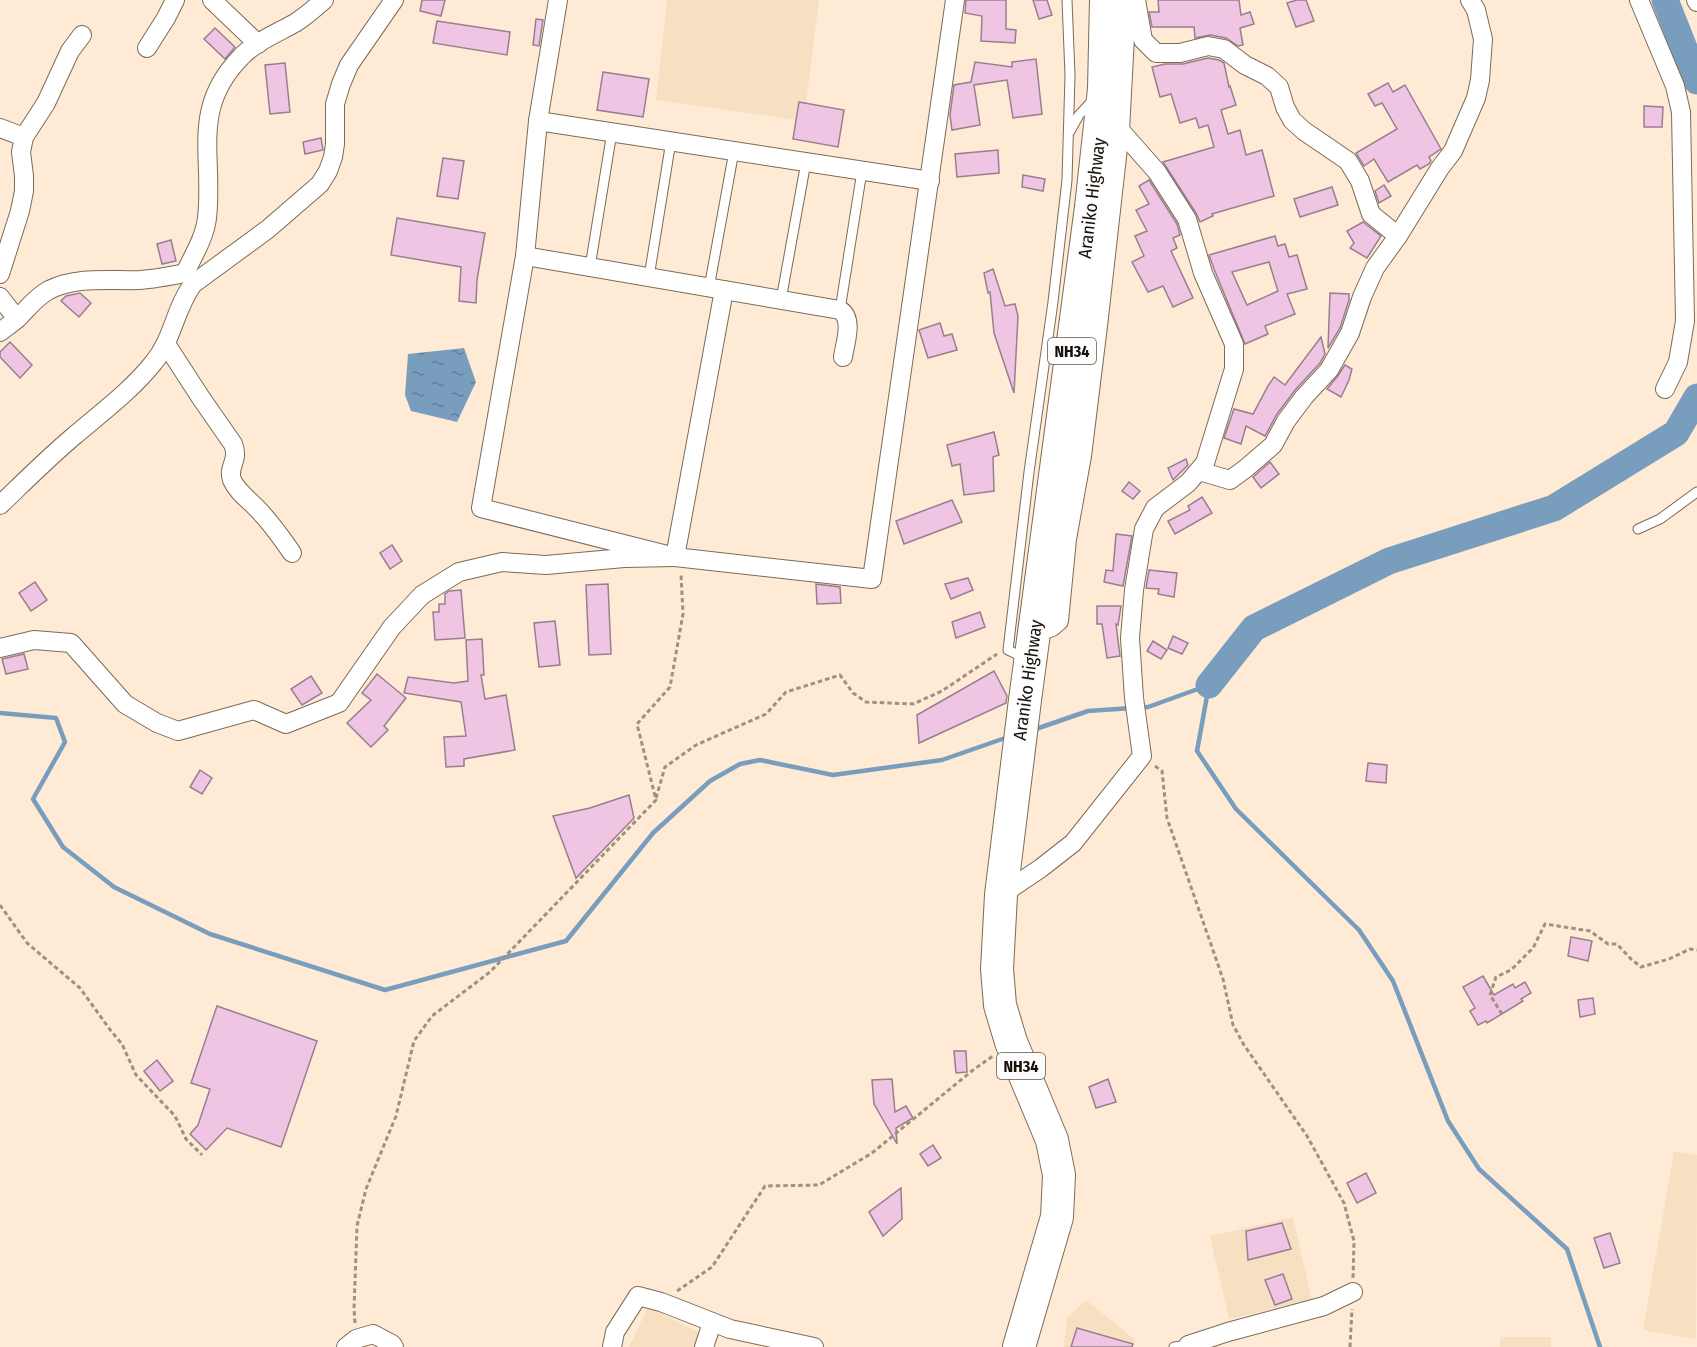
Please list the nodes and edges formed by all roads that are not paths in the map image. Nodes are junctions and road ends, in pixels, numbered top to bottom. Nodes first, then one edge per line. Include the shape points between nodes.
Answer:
1 (175, 0) edge
2 (212, 0) edge
3 (324, 0) edge
4 (394, 0) edge
5 (558, 0) edge
6 (956, 0) edge
7 (1067, 0) edge
8 (1106, 0) edge
9 (1127, 0) edge
10 (1136, 0) edge
11 (1470, 0) edge
12 (1639, 0) edge
13 (82, 34) dead end
14 (258, 44) junction
15 (147, 48) dead end
16 (1104, 89) junction
17 (538, 121) junction
18 (1111, 126) junction
19 (0, 128) edge
20 (612, 132) junction
21 (1068, 133) junction
22 (24, 137) junction
23 (672, 141) junction
24 (735, 151) junction
25 (806, 162) junction
26 (862, 171) junction
27 (930, 181) junction
28 (1398, 236) junction
29 (1079, 254) junction
30 (525, 256) junction
31 (590, 267) junction
32 (0, 274) edge
33 (649, 277) junction
34 (189, 279) junction
35 (716, 289) junction
36 (0, 297) edge
37 (781, 300) junction
38 (840, 310) junction
39 (1076, 316) junction
40 (17, 319) junction
41 (0, 332) edge
42 (166, 344) junction
43 (843, 357) dead end
44 (1665, 389) dead end
45 (1199, 471) junction
46 (1697, 492) edge
47 (0, 505) edge
48 (1638, 529) dead end
49 (292, 553) dead end
50 (675, 557) junction
51 (0, 648) edge
52 (1024, 648) junction
53 (1000, 895) junction
54 (1353, 1292) road end
55 (712, 1323) junction
56 (351, 1343) edge
57 (1185, 1346) edge
58 (394, 1347) edge
59 (612, 1347) edge
60 (704, 1347) edge
61 (814, 1347) edge
62 (1019, 1347) edge

1 - 15 street
2 - 14 street
3 - 14 street via 298,21
4 - 34 street via 349,64 335,104 333,157 320,184 268,229
5 - 17 street
6 - 27 street
7 - 21 lane
8 - 16 highway, Araniko Highway / NH34
9 - 18 street
10 - 28 street via 1143,40 1156,53 1180,53 1208,46 1224,49 1267,76 1279,87 1292,120 1348,161 1360,181 1371,214
11 - 28 street via 1483,39 1476,98 1453,151
12 - 44 street via 1675,86 1681,112 1685,321 1678,362
13 - 22 street
14 - 34 street via 228,72 216,91 208,116 207,220
16 - 18 highway, Araniko Highway / NH34
16 - 21 lane
17 - 20 street
17 - 30 street
18 - 29 highway, Araniko Highway / NH34
18 - 45 street via 1157,172 1186,219 1203,273 1234,344 1231,380 1205,463
19 - 22 street
20 - 23 street
20 - 31 lane
21 - 29 lane via 1067,180
22 - 32 street via 22,201
23 - 24 street
23 - 33 lane
24 - 25 street
24 - 35 lane
25 - 26 street
25 - 37 lane
26 - 27 street
26 - 38 lane
27 - 50 street via 872,579
28 - 45 street via 1375,268 1350,333 1329,370 1286,421 1273,445 1230,480
29 - 39 highway, Araniko Highway / NH34
30 - 31 street
30 - 50 street via 481,508
31 - 33 street
33 - 35 street
34 - 40 street via 102,280 64,285 37,298
34 - 42 street
35 - 37 street
35 - 50 street
36 - 40 street
37 - 38 street
38 - 43 street via 848,320
39 - 52 highway, Araniko Highway / NH34 via 1055,381 1026,602
39 - 52 street via 1082,456 1067,539 1059,621
40 - 41 street
42 - 47 street via 141,376
42 - 49 street via 236,451 231,468 235,485
45 - 53 street via 1155,508 1144,529 1130,638 1142,756 1073,843
46 - 48 lane via 1660,519
50 - 51 street via 546,565 502,562 459,572 422,595 392,627 339,703 286,724 255,710 178,731 125,704 71,643 34,640
52 - 53 highway, Araniko Highway / NH34 via 1024,699
53 - 62 highway, Araniko Highway / NH34 via 1000,1005 1011,1042 1052,1140 1059,1175 1057,1218
54 - 57 street via 1324,1306
55 - 59 street via 638,1296 615,1332
55 - 60 street
55 - 61 street
56 - 58 street via 373,1334

